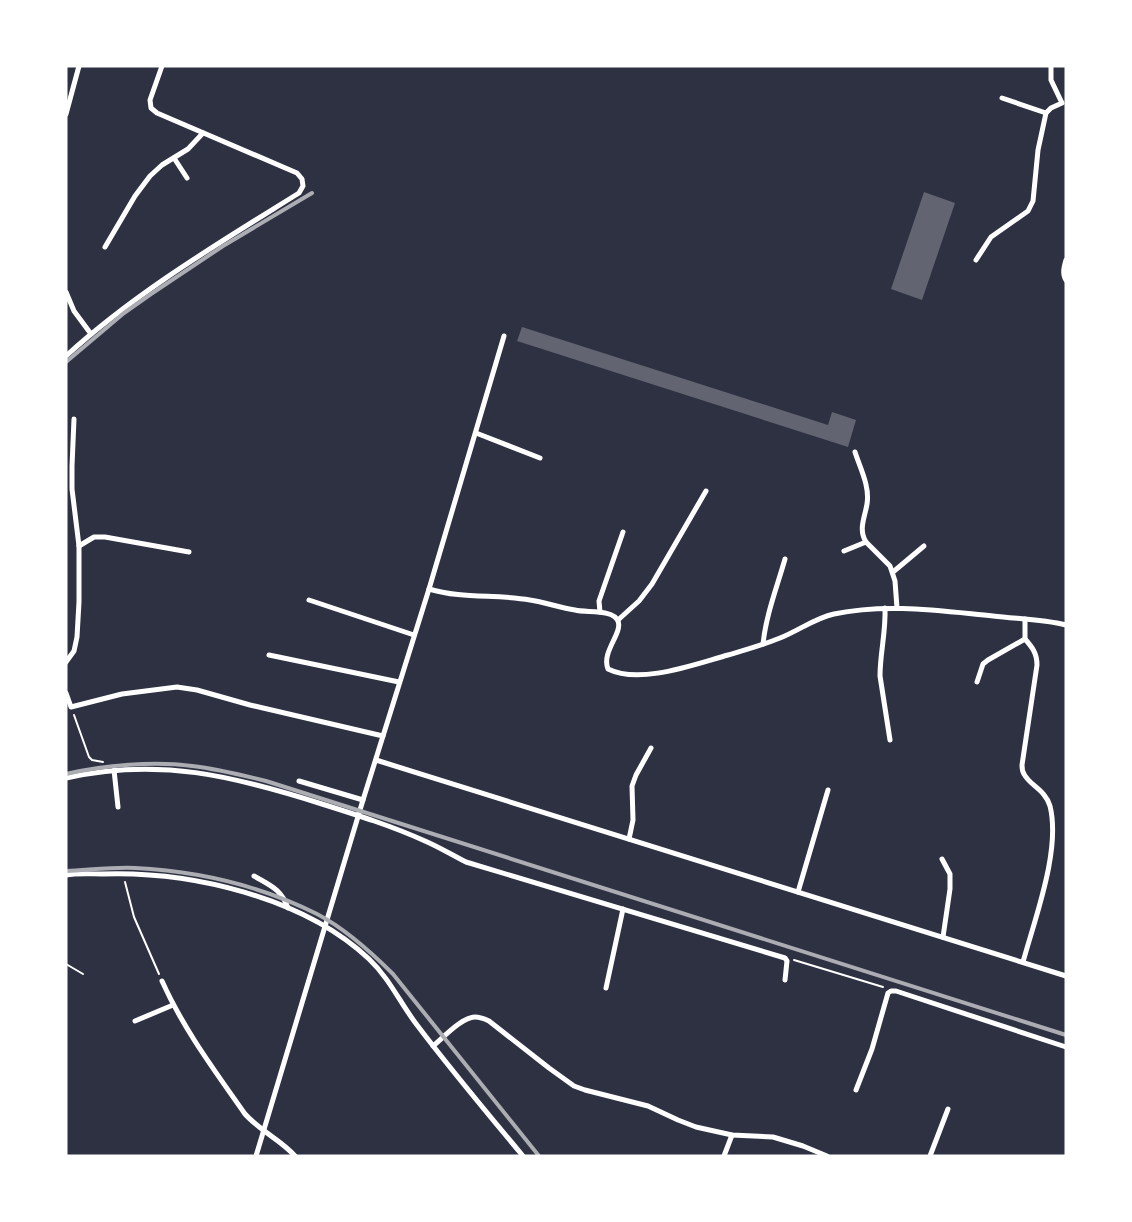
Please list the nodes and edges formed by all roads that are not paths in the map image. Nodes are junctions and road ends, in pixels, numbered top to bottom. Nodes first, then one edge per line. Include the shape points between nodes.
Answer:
1 (79, 66) edge
2 (162, 66) edge
3 (1051, 66) edge
4 (1002, 98) dead end
5 (1064, 104) edge
6 (1046, 113) junction
7 (66, 114) edge
8 (203, 133) junction
9 (174, 158) junction
10 (187, 178) dead end
11 (105, 247) dead end
12 (1066, 260) edge
13 (976, 261) dead end
14 (1066, 280) edge
15 (66, 292) edge
16 (91, 334) junction
17 (504, 336) dead end
18 (66, 356) edge
19 (74, 419) dead end
20 (476, 432) junction
21 (855, 452) dead end
22 (540, 458) dead end
23 (706, 491) dead end
24 (623, 532) dead end
25 (866, 542) junction
26 (79, 546) junction
27 (924, 546) dead end
28 (844, 551) dead end
29 (189, 552) dead end
30 (785, 559) dead end
31 (893, 572) junction
32 (429, 589) junction
33 (309, 600) dead end
34 (885, 608) junction
35 (897, 608) junction
36 (600, 612) junction
37 (618, 620) junction
38 (1025, 620) junction
39 (1066, 625) edge
40 (414, 635) junction
41 (1025, 639) junction
42 (763, 644) junction
43 (269, 655) dead end
44 (66, 662) edge
45 (399, 682) junction
46 (977, 682) dead end
47 (66, 693) edge
48 (69, 708) edge
49 (383, 736) junction
50 (890, 740) dead end
51 (651, 748) dead end
52 (376, 760) junction
53 (114, 771) junction
54 (66, 778) edge
55 (299, 782) dead end
56 (828, 790) dead end
57 (363, 800) junction
58 (118, 807) dead end
59 (358, 816) junction
60 (629, 839) junction
61 (942, 859) dead end
62 (66, 875) edge
63 (254, 876) dead end
64 (798, 892) junction
65 (288, 908) junction
66 (623, 909) junction
67 (325, 927) junction
68 (943, 937) junction
69 (1023, 962) junction
70 (66, 964) edge
71 (83, 974) dead end
72 (1066, 976) edge
73 (785, 980) dead end
74 (162, 981) road end
75 (606, 988) dead end
76 (173, 1005) junction
77 (135, 1021) dead end
78 (433, 1046) junction
79 (1066, 1047) edge
80 (856, 1090) dead end
81 (948, 1109) dead end
82 (264, 1130) junction
83 (732, 1135) junction
84 (256, 1156) edge
85 (296, 1156) edge
86 (523, 1156) edge
87 (724, 1156) edge
88 (827, 1156) edge
89 (930, 1156) edge

1 - 7 street
2 - 8 street via 151,108
3 - 5 street via 1052,80
4 - 6 street
5 - 6 street
6 - 13 street via 1033,201 1028,211 991,237
8 - 9 street
8 - 16 street via 297,173 303,186
9 - 10 street
9 - 11 street via 150,176
12 - 14 street
15 - 16 street
16 - 18 street
17 - 20 street
19 - 26 street via 72,489
20 - 22 street
20 - 32 street
21 - 25 street via 868,492 861,530
23 - 37 street via 652,585
24 - 36 street via 599,601
25 - 28 street
25 - 31 street
26 - 29 street via 94,537 105,537
26 - 44 street via 77,637
27 - 31 street
30 - 42 street
31 - 35 street
32 - 36 street
32 - 40 street
33 - 40 street
34 - 35 street
34 - 42 street via 833,614
34 - 50 street via 880,676
35 - 38 street
36 - 37 street
37 - 42 street via 606,664 615,673 627,675 680,669
38 - 39 street
38 - 41 street
40 - 45 street
41 - 46 street via 983,664
41 - 69 street via 1034,650 1037,665 1022,765 1024,775 1044,794 1053,827 1048,874
43 - 45 street
45 - 49 street
47 - 48 street
48 - 49 street via 122,694 177,687
49 - 52 street
51 - 60 street via 632,786
52 - 57 street
52 - 60 street
53 - 54 street
53 - 58 street
53 - 59 street via 157,768 214,774
55 - 57 street
56 - 64 street
57 - 59 street
59 - 66 street via 427,842 466,862
59 - 67 street
60 - 64 street
61 - 68 street via 950,874
62 - 65 street via 153,874 213,884
63 - 65 street via 279,891
64 - 68 street
65 - 67 street
66 - 73 street via 785,958
66 - 75 street
67 - 78 street via 356,948 386,978
67 - 82 street
68 - 69 street
69 - 72 street
70 - 71 lane
74 - 76 street
76 - 77 street
76 - 82 street via 245,1114
78 - 83 street via 466,1019 482,1018 574,1086 648,1106 696,1127
78 - 86 street
79 - 80 street via 890,992
81 - 89 street
82 - 84 street
82 - 85 street
83 - 87 street
83 - 88 street via 773,1137

